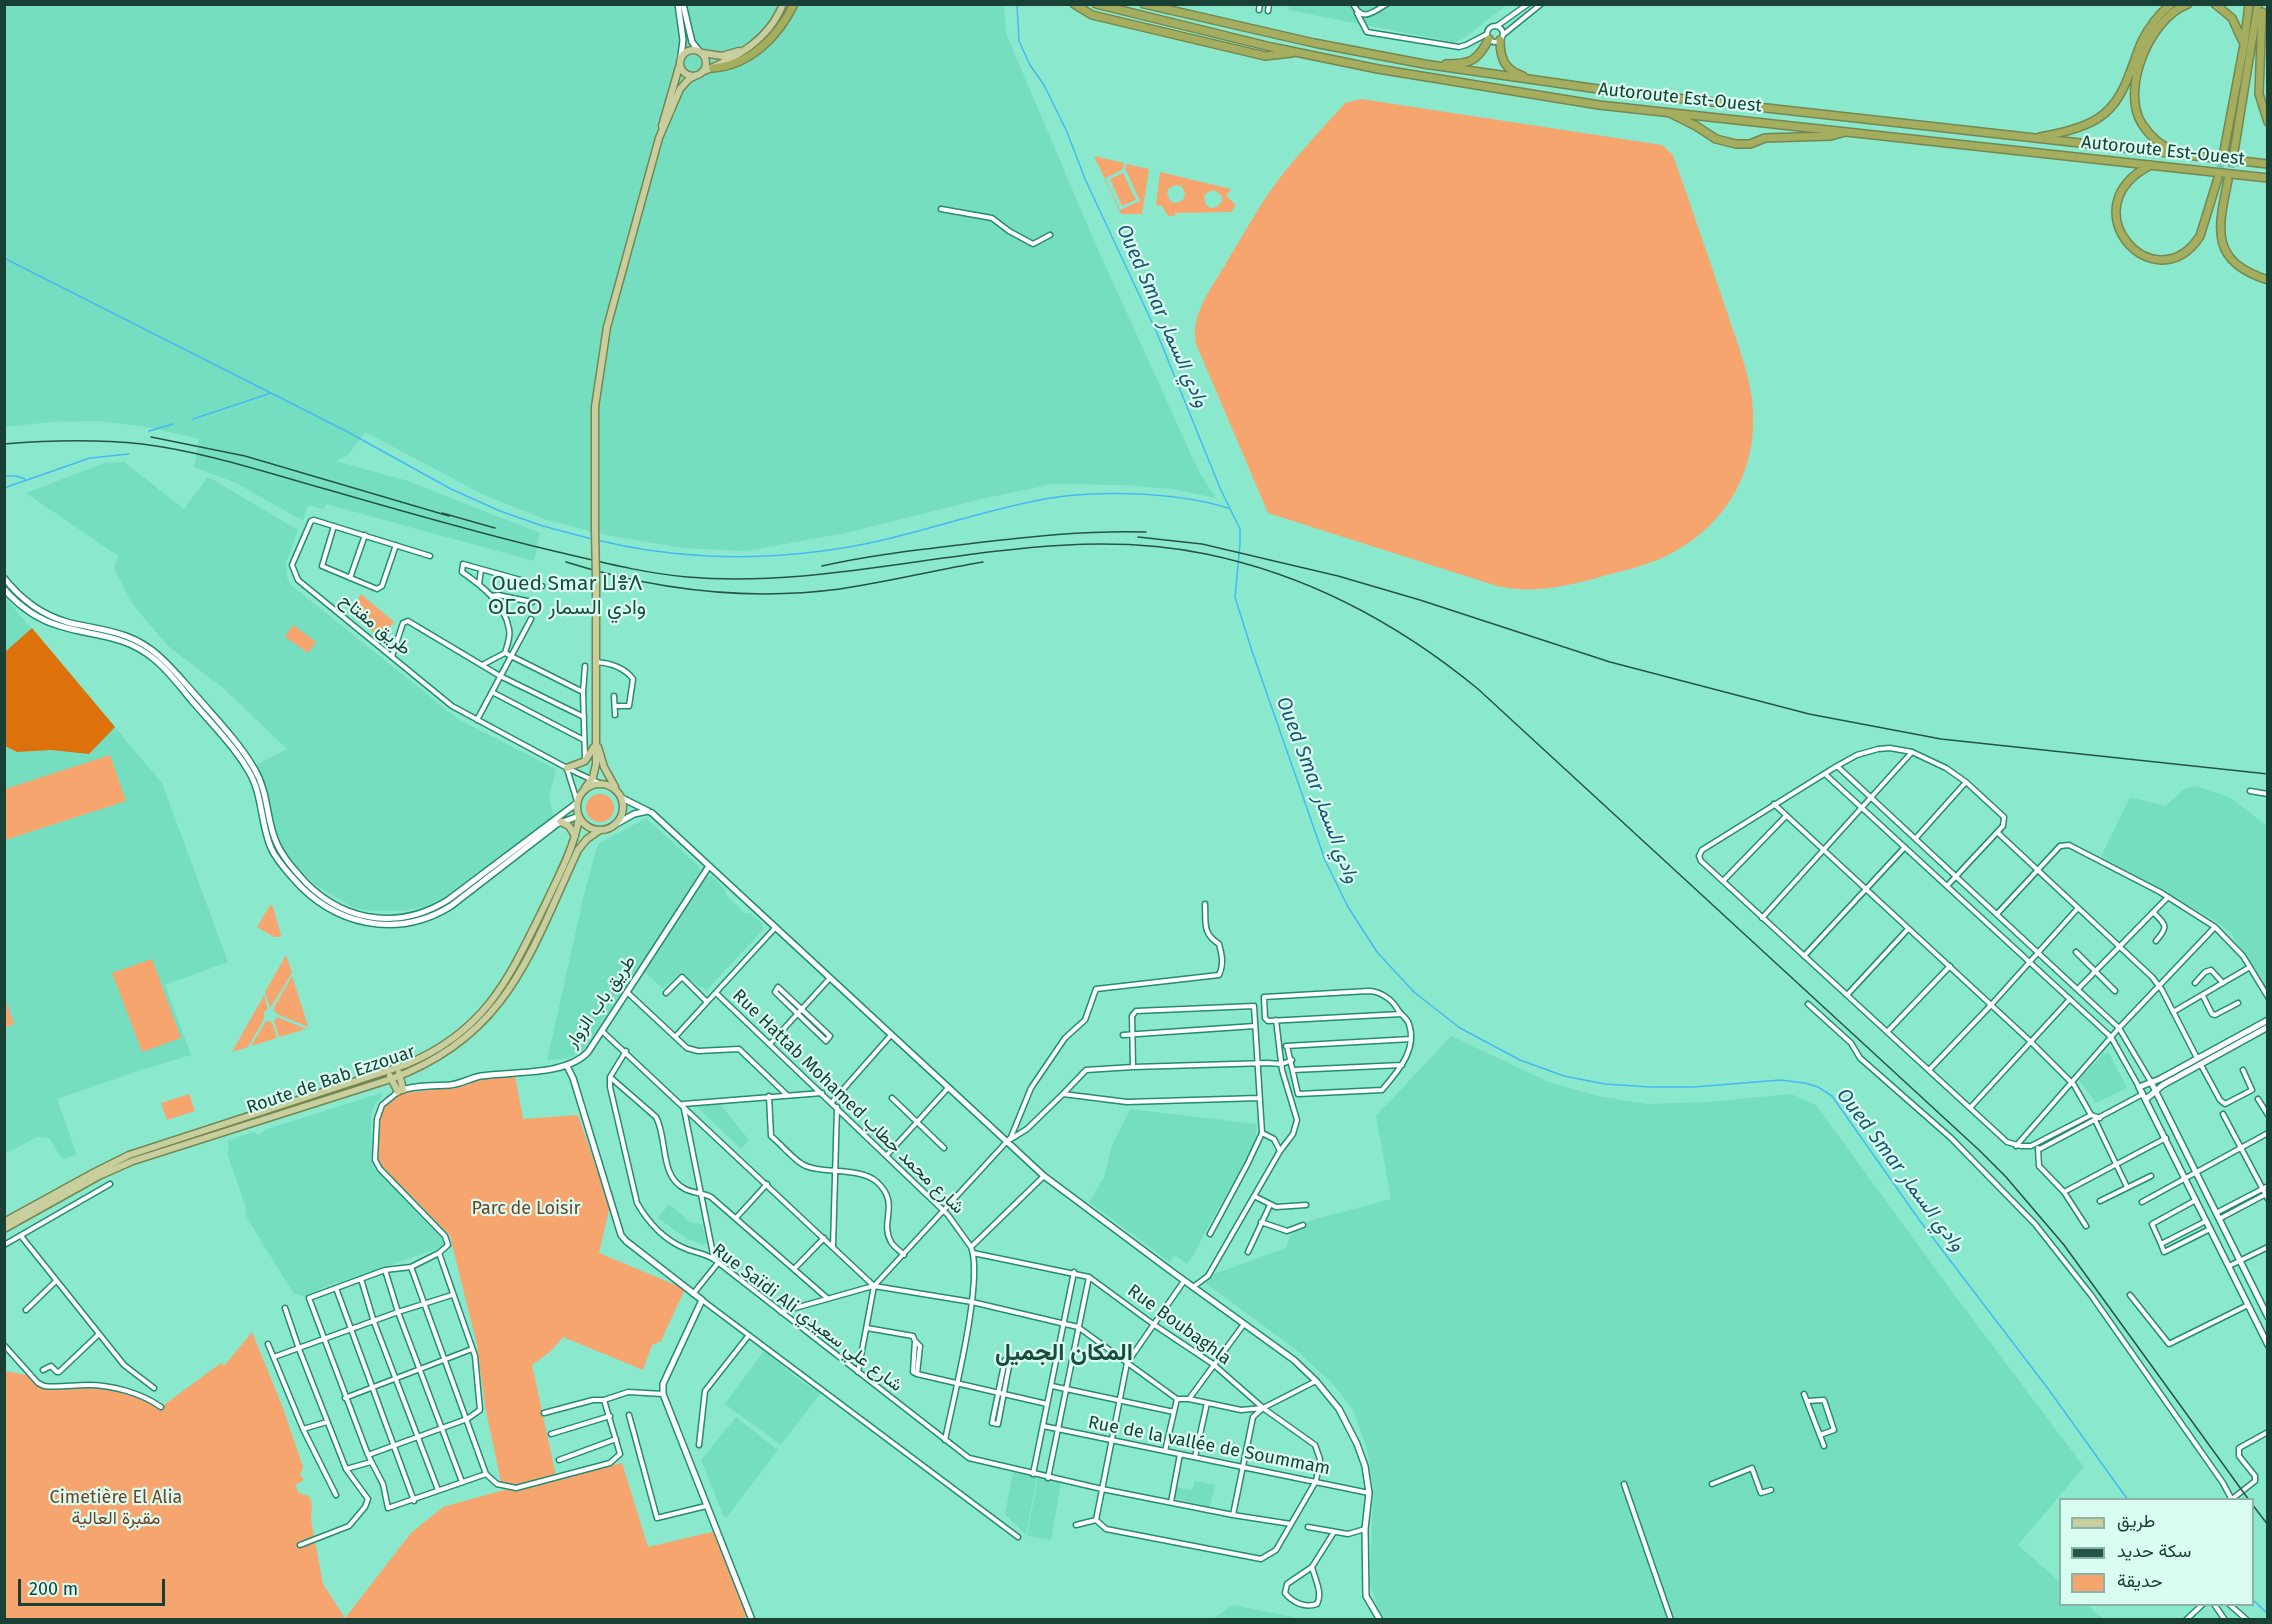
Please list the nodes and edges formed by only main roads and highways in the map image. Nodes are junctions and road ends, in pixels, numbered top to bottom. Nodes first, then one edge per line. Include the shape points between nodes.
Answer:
1 (678, 4) edge
2 (683, 4) edge
3 (783, 4) edge
4 (794, 4) edge
5 (1074, 4) edge
6 (1096, 4) edge
7 (1144, 4) edge
8 (2171, 4) edge
9 (2188, 4) edge
10 (2215, 4) edge
11 (2249, 4) edge
12 (2258, 4) edge
13 (2262, 4) edge
14 (1160, 7) edge
15 (1488, 37) road end
16 (1502, 37) road end
17 (2244, 45) junction
18 (751, 46) junction
19 (700, 52) junction
20 (1298, 52) junction
21 (681, 56) junction
22 (680, 64) junction
23 (1424, 64) junction
24 (713, 68) junction
25 (702, 72) junction
26 (695, 76) junction
27 (1555, 83) junction
28 (1665, 111) junction
29 (2268, 122) edge
30 (1848, 132) junction
31 (659, 138) junction
32 (2036, 139) junction
33 (2224, 151) tunnel mouth
34 (2234, 152) tunnel mouth
35 (2182, 154) junction
36 (2268, 164) edge
37 (2151, 165) junction
38 (2218, 178) tunnel mouth
39 (2268, 178) edge
40 (2228, 180) tunnel mouth
41 (2268, 280) edge
42 (4, 578) edge
43 (4, 589) edge
44 (595, 740) junction
45 (567, 768) road end
46 (585, 788) junction
47 (621, 795) junction
48 (577, 802) junction
49 (649, 811) junction
50 (579, 817) junction
51 (561, 822) junction
52 (618, 823) junction
53 (600, 830) junction
54 (576, 837) junction
55 (709, 866) junction
56 (523, 949) junction
57 (530, 953) junction
58 (519, 957) junction
59 (525, 965) junction
60 (2268, 1020) edge
61 (2268, 1027) edge
62 (2197, 1058) junction
63 (2201, 1064) junction
64 (567, 1066) junction
65 (392, 1069) junction
66 (400, 1076) junction
67 (391, 1079) junction
68 (2151, 1082) junction
69 (400, 1091) junction
70 (2156, 1091) junction
71 (2145, 1097) junction
72 (4, 1222) edge
73 (4, 1229) edge
74 (2267, 1314) edge
75 (2268, 1345) edge
76 (752, 1620) edge
77 (1380, 1620) edge

1 - 21 main road
2 - 19 main road via 692,42
3 - 18 main road via 772,26
4 - 24 highway via 776,34 755,52
5 - 20 highway via 1092,15 1265,56
6 - 20 highway, Autoroute Est-Ouest
7 - 14 highway, Autoroute Est-Ouest
8 - 32 highway via 2143,39 2112,107 2085,126
9 - 35 highway via 2172,13 2154,33 2138,67 2135,84 2141,123 2158,142
10 - 17 highway via 2232,18
11 - 17 highway
12 - 34 highway
13 - 29 highway via 2259,94
14 - 23 highway, Autoroute Est-Ouest
15 - 23 highway via 1481,54 1465,63
16 - 27 highway via 1501,58 1510,70
17 - 33 highway
18 - 19 main road via 722,56
18 - 24 main road
19 - 21 main road via 687,51
19 - 25 main road via 706,60
20 - 28 highway, Autoroute Est-Ouest via 1599,105
21 - 22 main road
22 - 26 main road via 686,75
22 - 31 main road
23 - 27 highway, Autoroute Est-Ouest
24 - 25 main road
25 - 26 main road
26 - 31 main road via 680,89
27 - 32 highway, Autoroute Est-Ouest
28 - 30 highway, Autoroute Est-Ouest
28 - 30 highway via 1716,139 1739,145 1766,138
30 - 37 highway, Autoroute Est-Ouest
31 - 44 main road, bridge via 610,317 597,385
32 - 35 highway, Autoroute Est-Ouest
35 - 36 highway, Autoroute Est-Ouest
37 - 38 highway via 2138,171 2127,184 2119,197 2116,216 2130,247 2152,259 2178,255 2195,244
37 - 39 highway, Autoroute Est-Ouest
40 - 41 highway via 2222,211 2222,246 2241,268
42 - 48 main road via 19,595 50,616 118,632 158,655 254,767 266,797 274,839 287,861 325,900 353,914 394,919 440,905
43 - 51 main road via 47,621 127,642 164,668 248,770 259,796 268,841 281,863 297,884 350,919 381,926 433,916
44 - 45 main road via 585,761
44 - 46 main road via 596,764
44 - 47 main road
46 - 47 main road via 607,784
46 - 48 main road
47 - 49 main road
47 - 52 main road via 624,811
48 - 50 main road
49 - 52 main road
49 - 55 main road
50 - 51 main road
50 - 53 main road via 588,827
50 - 54 main road, Route de Bab Ezzouar
51 - 54 main road
52 - 53 main road
53 - 57 main road, Route de Bab Ezzouar via 578,850
54 - 56 main road, Route de Bab Ezzouar
55 - 64 main road, طريق باب الزوار via 584,1057
55 - 77 main road via 1044,1176 1294,1360 1316,1381 1339,1409 1365,1466 1369,1494 1366,1596
56 - 57 main road
56 - 58 main road, Route de Bab Ezzouar
57 - 59 main road, Route de Bab Ezzouar
58 - 59 main road
58 - 65 main road, Route de Bab Ezzouar via 502,988 470,1025 430,1053
59 - 66 main road, Route de Bab Ezzouar via 500,1003 471,1034 436,1059
60 - 62 main road
61 - 63 main road
62 - 63 main road
62 - 68 main road
63 - 70 main road
64 - 69 main road, طريق باب الزوار
64 - 76 main road via 621,1235 702,1300 663,1384 663,1394
65 - 66 main road
65 - 67 main road
65 - 72 main road, Route de Bab Ezzouar via 129,1155
66 - 67 main road, Route de Bab Ezzouar
66 - 69 main road
67 - 69 main road
67 - 73 main road, Route de Bab Ezzouar via 133,1161
68 - 70 main road
68 - 71 main road via 2139,1087
70 - 71 main road
70 - 74 main road
71 - 75 main road

